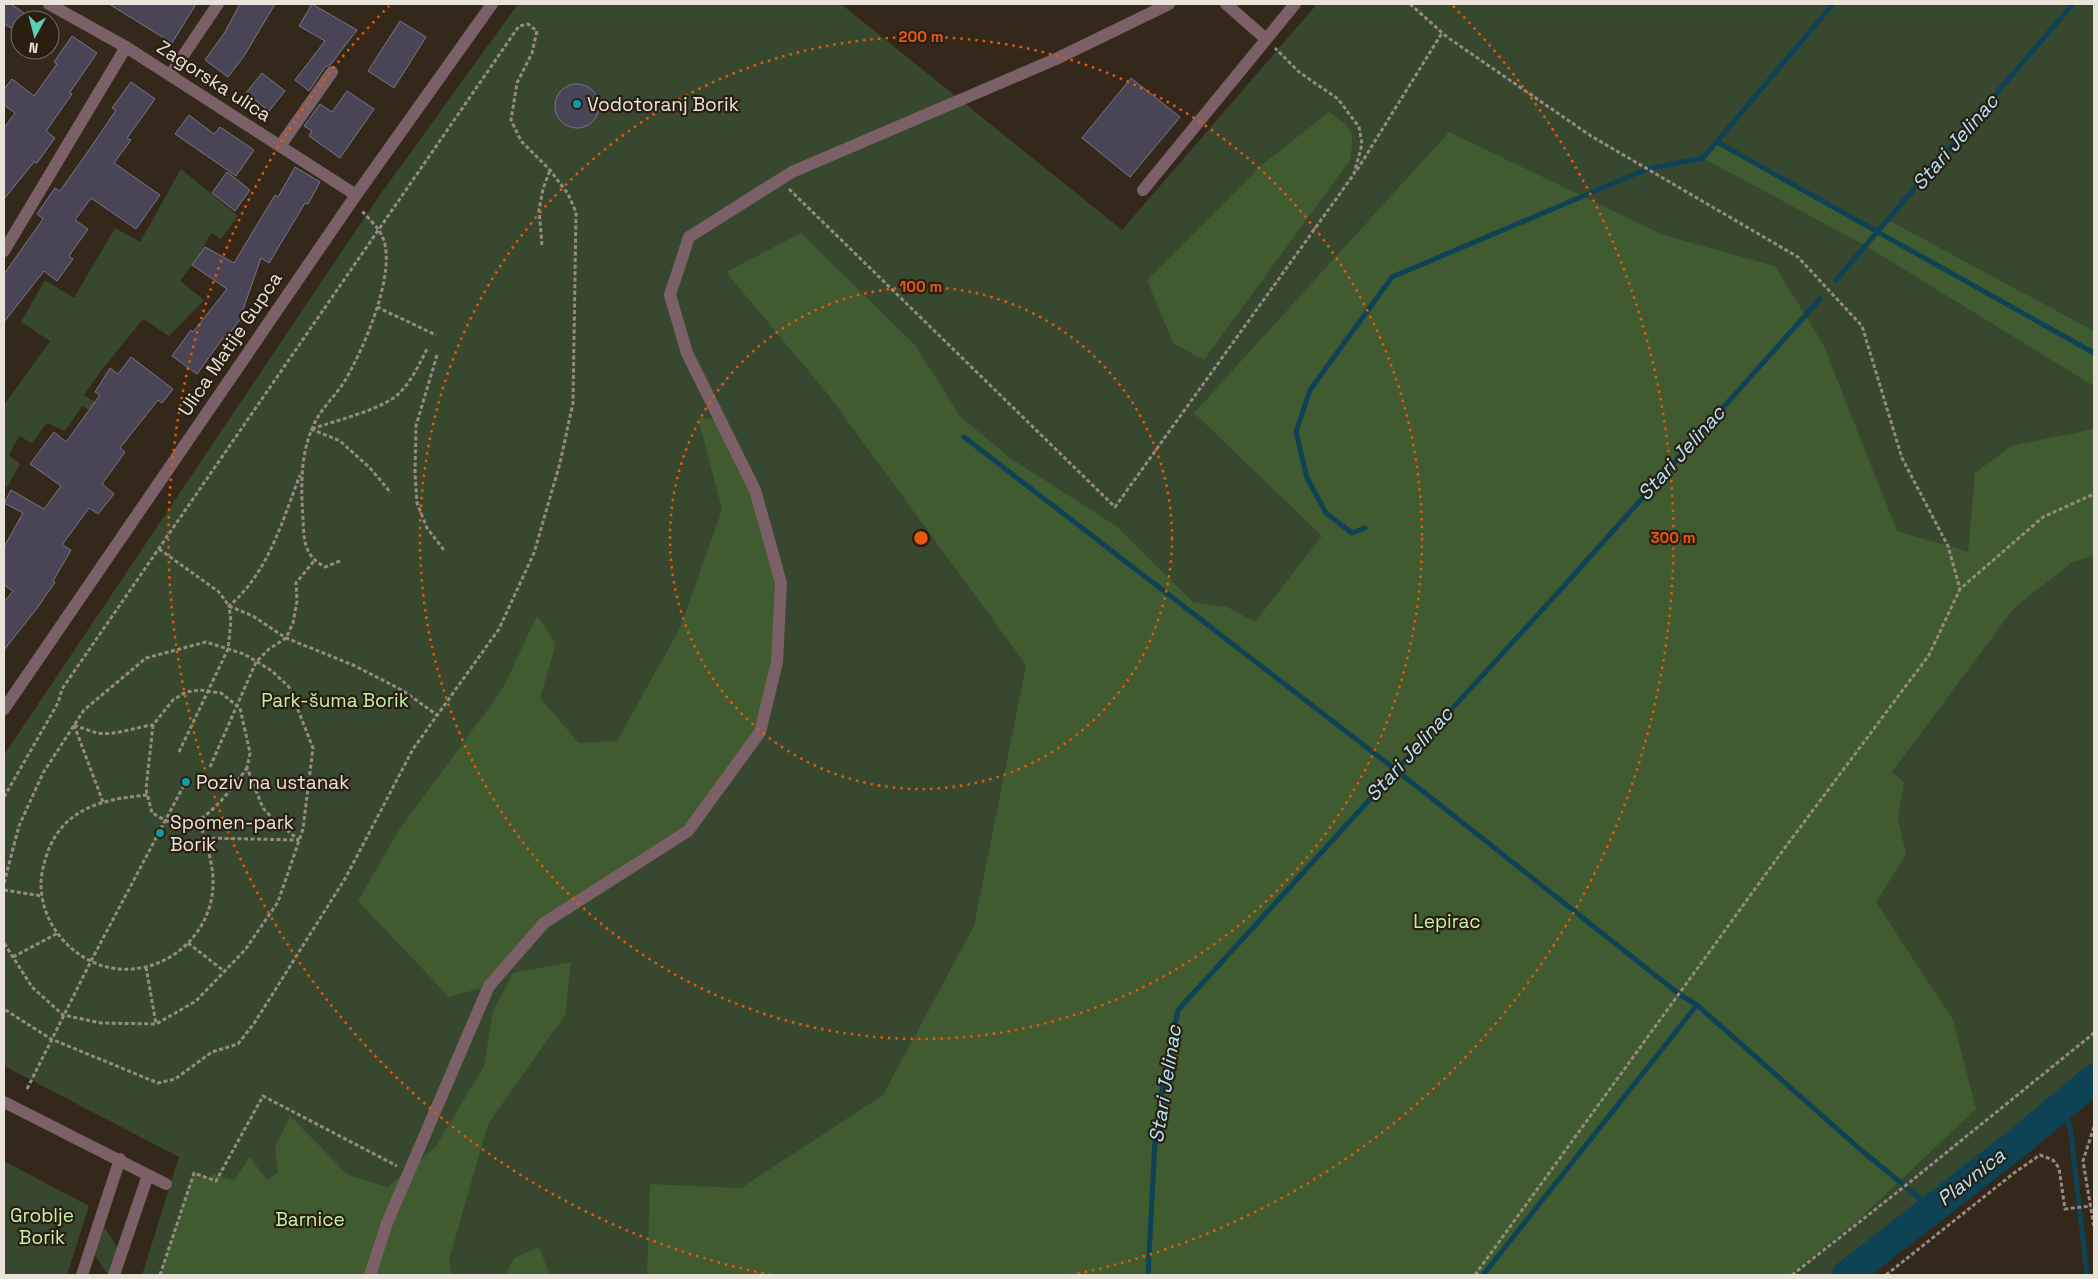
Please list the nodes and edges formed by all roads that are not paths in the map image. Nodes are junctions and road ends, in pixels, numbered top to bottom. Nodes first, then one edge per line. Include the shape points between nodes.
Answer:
1 (49, 4) edge
2 (218, 4) edge
3 (492, 4) edge
4 (1168, 4) edge
5 (1226, 4) edge
6 (1295, 4) edge
7 (1266, 39) junction
8 (126, 47) junction
9 (332, 72) dead end
10 (170, 75) junction
11 (280, 146) junction
12 (1143, 190) dead end
13 (356, 195) junction
14 (4, 251) edge
15 (4, 710) edge
16 (4, 1102) edge
17 (120, 1160) junction
18 (148, 1175) junction
19 (166, 1184) dead end
20 (82, 1275) edge
21 (114, 1275) edge
22 (370, 1275) edge

1 - 8 street, Zagorska ulica
2 - 10 street
3 - 13 street, Ulica Matije Gupca
4 - 22 street via 1056,59 792,172 689,237 670,295 687,353 755,490 781,583 777,662 760,732 688,831 544,923 490,986 387,1223
5 - 7 street
6 - 7 street
7 - 12 street
8 - 10 street, Zagorska ulica
8 - 14 street
9 - 11 street
10 - 11 street, Zagorska ulica
11 - 13 street, Zagorska ulica
13 - 15 street, Ulica Matije Gupca
16 - 17 street
17 - 18 street
17 - 20 street
18 - 19 street
18 - 21 street

